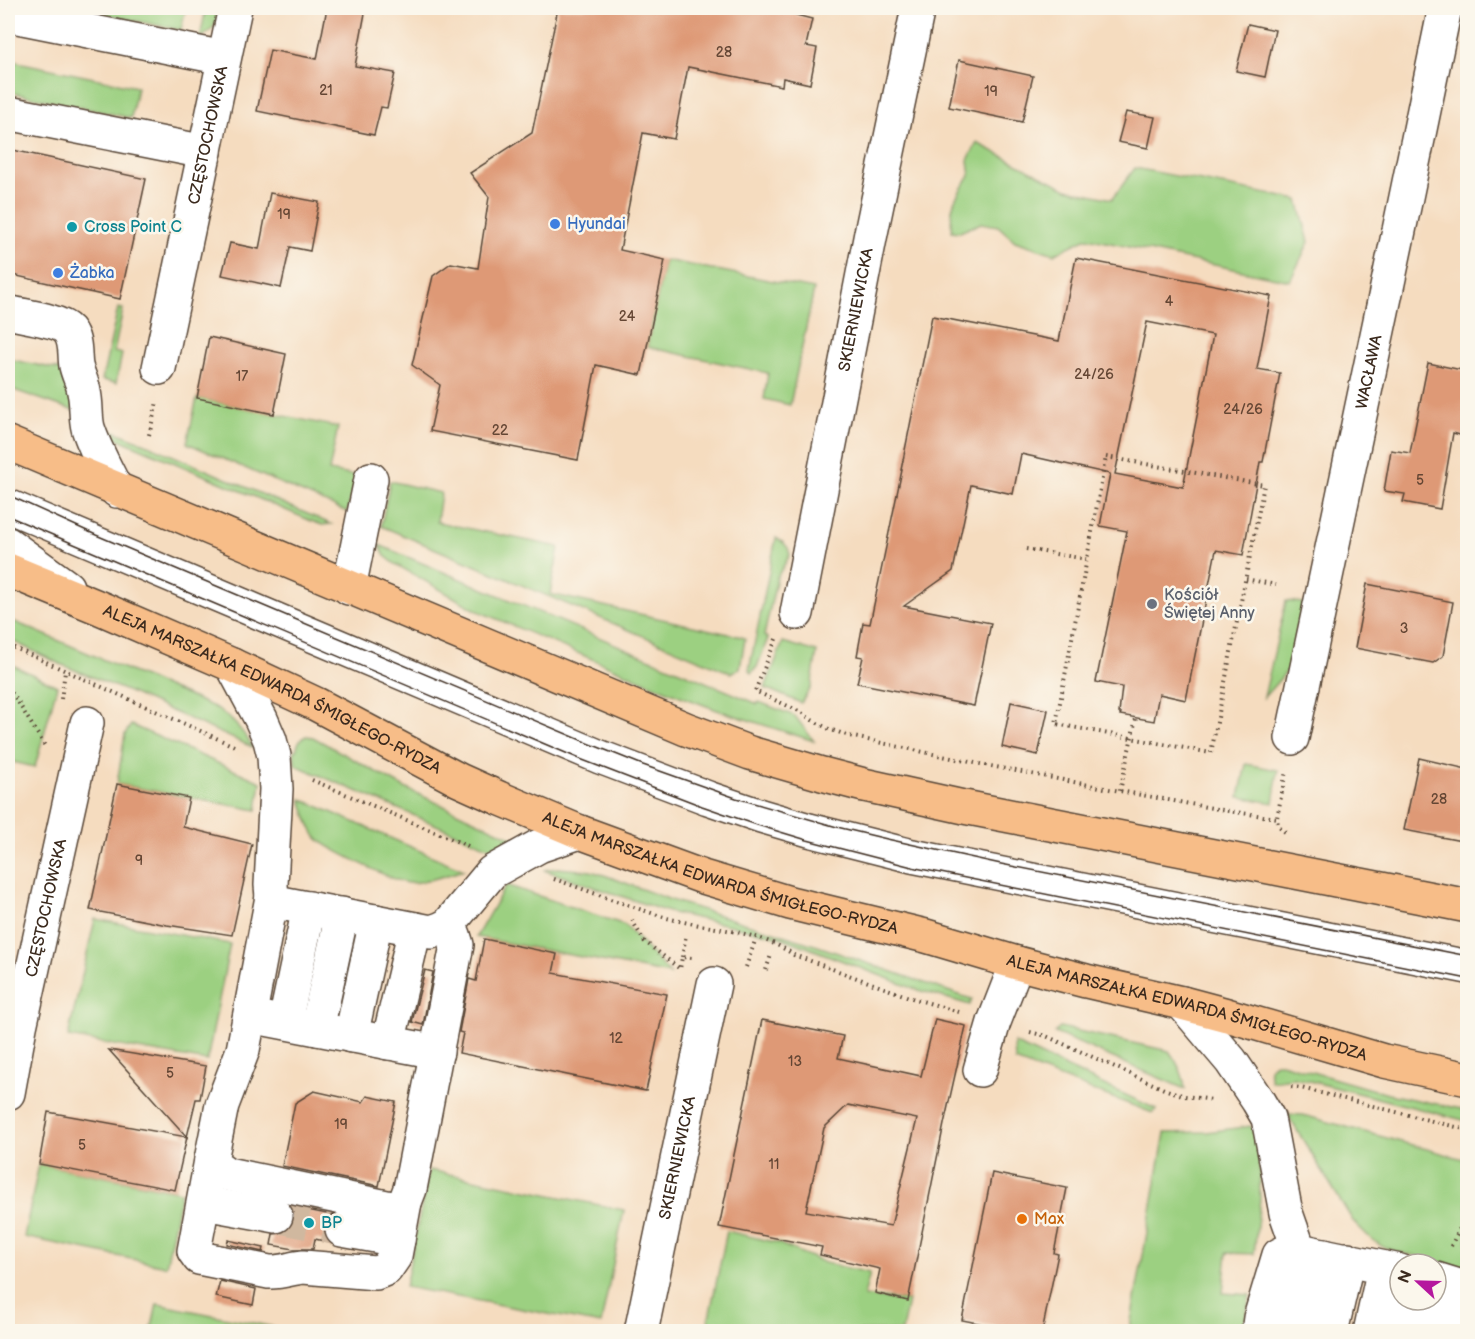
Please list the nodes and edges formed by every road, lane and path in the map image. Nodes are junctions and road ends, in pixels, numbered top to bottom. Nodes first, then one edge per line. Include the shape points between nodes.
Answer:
1 (235, 8) edge
2 (918, 8) edge
3 (1445, 8) edge
4 (8, 15) edge
5 (224, 58) junction
6 (8, 113) edge
7 (205, 152) junction
8 (8, 312) edge
9 (94, 363) dead end
10 (159, 368) dead end
11 (86, 402) junction
12 (8, 443) edge
13 (371, 478) dead end
14 (117, 491) junction
15 (8, 506) edge
16 (8, 544) edge
17 (1026, 549) dead end
18 (1086, 559) junction
19 (8, 570) edge
20 (1246, 579) junction
21 (1276, 585) dead end
22 (349, 588) junction
23 (100, 608) junction
24 (797, 613) joint
25 (8, 645) edge
26 (232, 665) junction
27 (8, 688) edge
28 (1136, 718) dead end
29 (87, 723) dead end
30 (1132, 738) junction
31 (1292, 738) joint
32 (236, 747) dead end
33 (50, 755) dead end
34 (307, 778) dead end
35 (1120, 791) junction
36 (1277, 818) junction
37 (580, 832) junction
38 (1291, 834) dead end
39 (478, 850) dead end
40 (550, 878) dead end
41 (272, 897) junction
42 (1467, 906) edge
43 (309, 908) junction
44 (342, 914) junction
45 (376, 921) junction
46 (632, 921) dead end
47 (448, 925) junction
48 (415, 929) junction
49 (686, 935) dead end
50 (771, 955) dead end
51 (682, 957) dead end
52 (1017, 963) junction
53 (1467, 968) edge
54 (680, 969) dead end
55 (766, 970) dead end
56 (714, 984) dead end
57 (1182, 1003) junction
58 (250, 1016) junction
59 (285, 1022) junction
60 (994, 1022) junction
61 (317, 1029) junction
62 (351, 1036) junction
63 (388, 1043) junction
64 (437, 1052) junction
65 (980, 1070) dead end
66 (1467, 1079) edge
67 (1288, 1087) dead end
68 (8, 1093) edge
69 (1217, 1100) dead end
70 (1467, 1130) edge
71 (211, 1160) junction
72 (405, 1202) junction
73 (204, 1203) junction
74 (276, 1216) tunnel mouth
75 (342, 1230) tunnel mouth
76 (398, 1240) junction
77 (1324, 1255) junction
78 (1388, 1268) edge
79 (1388, 1280) edge
80 (1448, 1283) edge
81 (1405, 1312) edge
82 (1436, 1312) edge
83 (640, 1332) edge
84 (1258, 1332) edge
85 (1284, 1332) edge
86 (1308, 1332) edge
87 (1331, 1332) edge
88 (1370, 1332) edge
89 (1401, 1332) edge
90 (1434, 1332) edge
91 (1459, 1332) edge

1 - 5 street, CZĘSTOCHOWSKA
2 - 24 street, SKIERNIEWICKA
3 - 31 street, WACŁAWA
4 - 5 street
5 - 7 street, CZĘSTOCHOWSKA
6 - 7 street
7 - 10 street, CZĘSTOCHOWSKA
8 - 11 street via 60,324 68,330
9 - 11 street
11 - 14 street via 92,440
12 - 14 main road
13 - 22 street
14 - 22 main road
15 - 53 street via 590,753 761,816 933,861
16 - 23 street
17 - 18 path
18 - 20 path via 1106,457 1264,485
18 - 30 path via 1056,724
19 - 23 main road, ALEJA MARSZAŁKA EDWARDA ŚMIGŁEGO-RYDZA
20 - 21 path
20 - 30 path via 1211,753
22 - 42 main road via 686,729 822,774 964,807
23 - 26 main road, ALEJA MARSZAŁKA EDWARDA ŚMIGŁEGO-RYDZA
24 - 35 path via 775,640 755,691 849,736
25 - 32 path
26 - 37 main road, ALEJA MARSZAŁKA EDWARDA ŚMIGŁEGO-RYDZA via 316,704 459,780
26 - 41 street via 261,719 274,756
27 - 33 path
28 - 30 path
29 - 68 street, CZĘSTOCHOWSKA
30 - 35 path
31 - 36 path
34 - 39 path
35 - 36 path
36 - 38 path via 1283,831
37 - 47 street via 539,846 492,872
37 - 52 main road, ALEJA MARSZAŁKA EDWARDA ŚMIGŁEGO-RYDZA via 703,877
40 - 60 path via 668,918 780,946 794,955 912,998
41 - 43 street via 281,903
41 - 58 street
43 - 44 street
43 - 59 street
44 - 45 street
44 - 61 street
45 - 48 street
45 - 62 street
46 - 54 path via 644,941
47 - 48 street via 431,932
47 - 64 street via 457,945
48 - 63 street
49 - 51 path
50 - 55 path
52 - 57 main road, ALEJA MARSZAŁKA EDWARDA ŚMIGŁEGO-RYDZA
52 - 60 street
56 - 83 street, SKIERNIEWICKA
57 - 66 main road, ALEJA MARSZAŁKA EDWARDA ŚMIGŁEGO-RYDZA via 1384,1061
57 - 77 street via 1231,1061 1268,1118 1286,1213
58 - 59 street
58 - 71 street via 243,1050 222,1105
59 - 61 street
60 - 65 street
60 - 69 path via 1046,1036 1174,1093
61 - 62 street
62 - 63 street
63 - 64 street
64 - 72 street
67 - 70 path
71 - 72 street via 227,1174 396,1209
71 - 73 street
72 - 76 street
73 - 74 street
73 - 76 street via 194,1251 199,1258 269,1272 303,1267 376,1273 386,1269 395,1256
75 - 76 street
77 - 78 street
77 - 84 street via 1287,1251 1279,1255
77 - 85 street
77 - 86 street
77 - 87 street
79 - 88 street
80 - 91 street via 1462,1287 1466,1300
81 - 89 street
82 - 90 street

